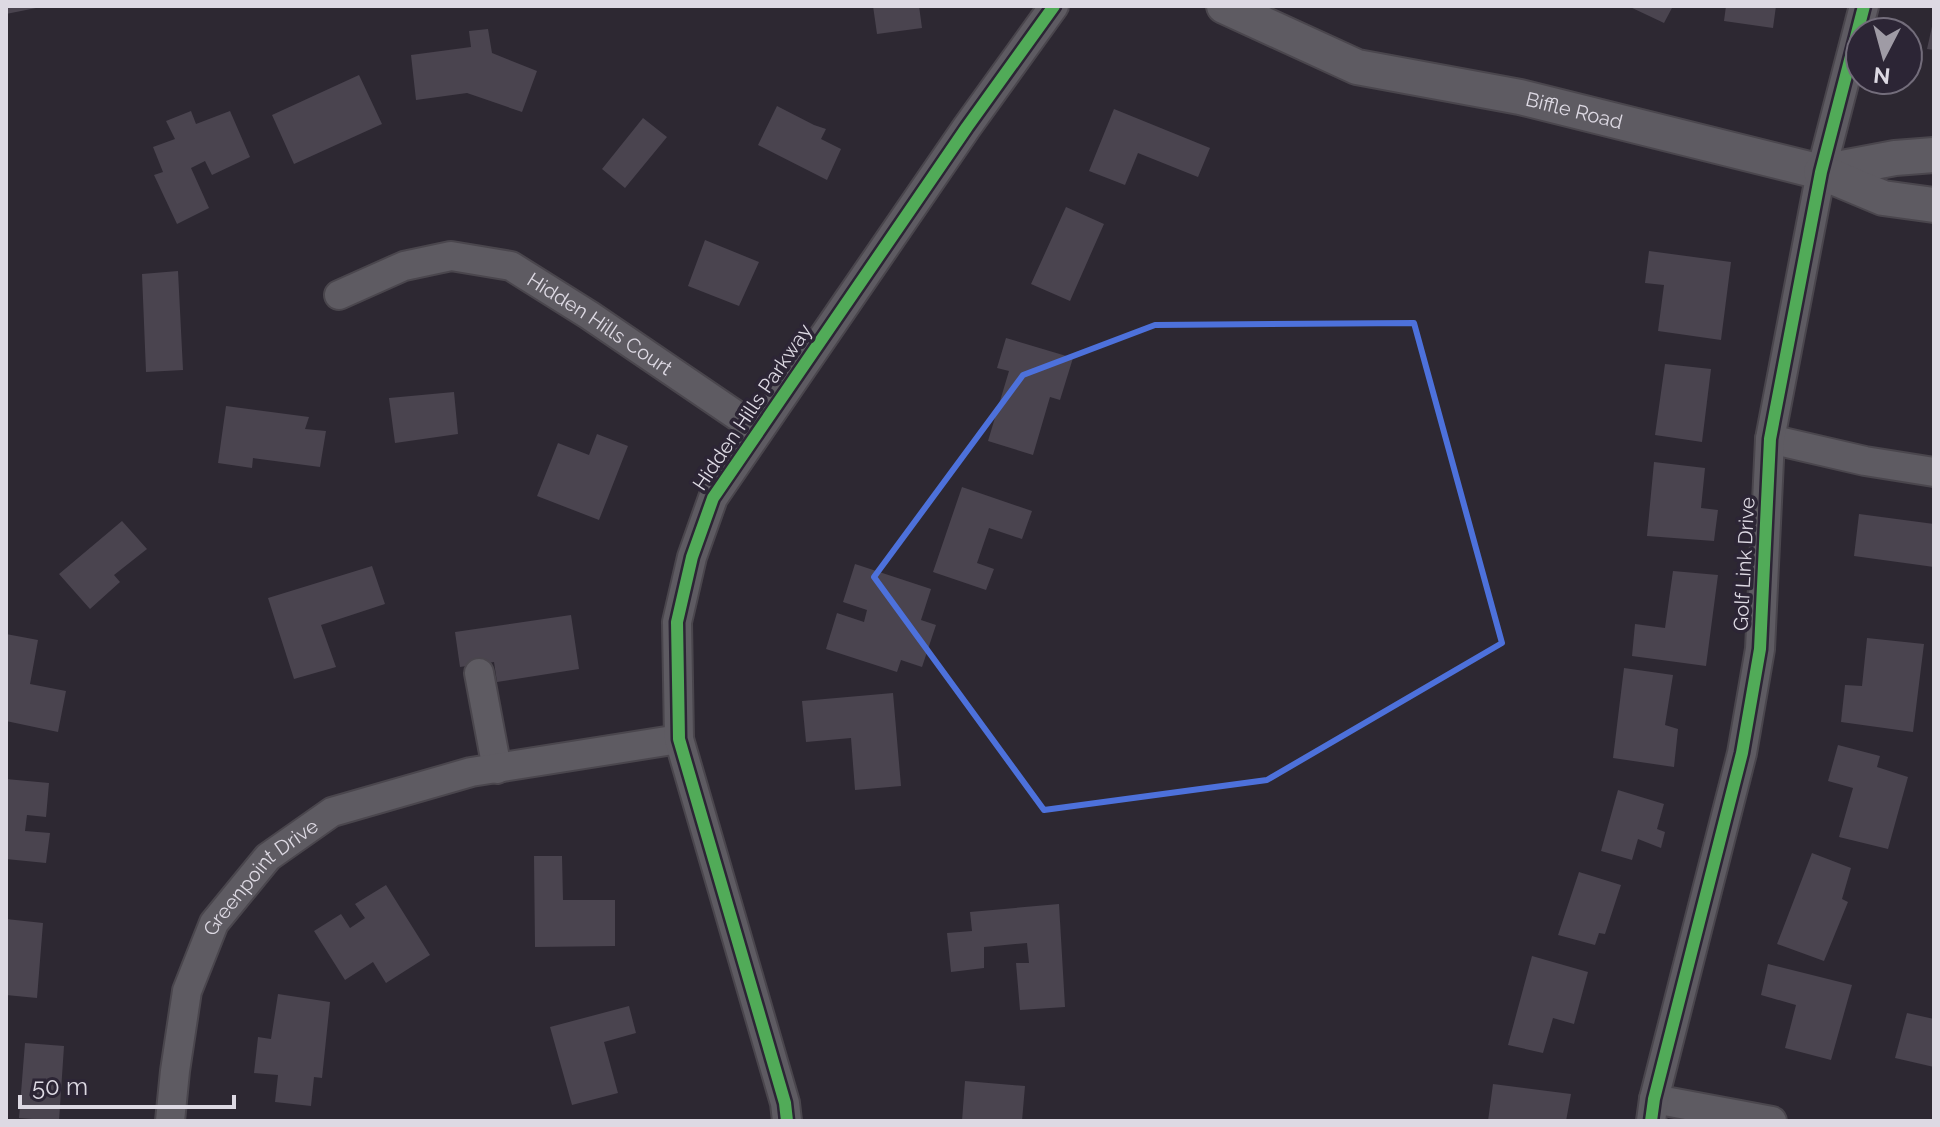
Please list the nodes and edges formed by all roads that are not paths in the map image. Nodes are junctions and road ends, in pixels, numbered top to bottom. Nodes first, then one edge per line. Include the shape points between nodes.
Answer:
1 (1054, 6) edge
2 (1224, 6) edge
3 (1864, 6) edge
4 (1934, 155) edge
5 (1821, 172) junction
6 (1934, 205) edge
7 (339, 295) dead end
8 (758, 430) junction
9 (1770, 439) junction
10 (1934, 472) edge
11 (479, 673) dead end
12 (679, 739) junction
13 (497, 769) junction
14 (1652, 1110) edge
15 (170, 1121) edge
16 (787, 1121) edge
17 (1772, 1121) edge

1 - 8 street, Hidden Hills Parkway
2 - 5 street, Biffle Road via 1357,67 1520,97
3 - 5 street, Golf Link Drive
4 - 5 street, Biffle Road
5 - 6 street via 1883,198
5 - 9 street, Golf Link Drive
7 - 8 street, Hidden Hills Court via 404,266 451,256 511,266
8 - 12 street, Hidden Hills Parkway via 713,498 692,557 677,622
9 - 10 street
9 - 14 street, Golf Link Drive via 1760,649 1742,753
11 - 13 street
12 - 13 street, Greenpoint Drive
12 - 16 street, Hidden Hills Parkway
13 - 15 street, Greenpoint Drive via 332,812 268,857 214,923 187,991
14 - 17 street

